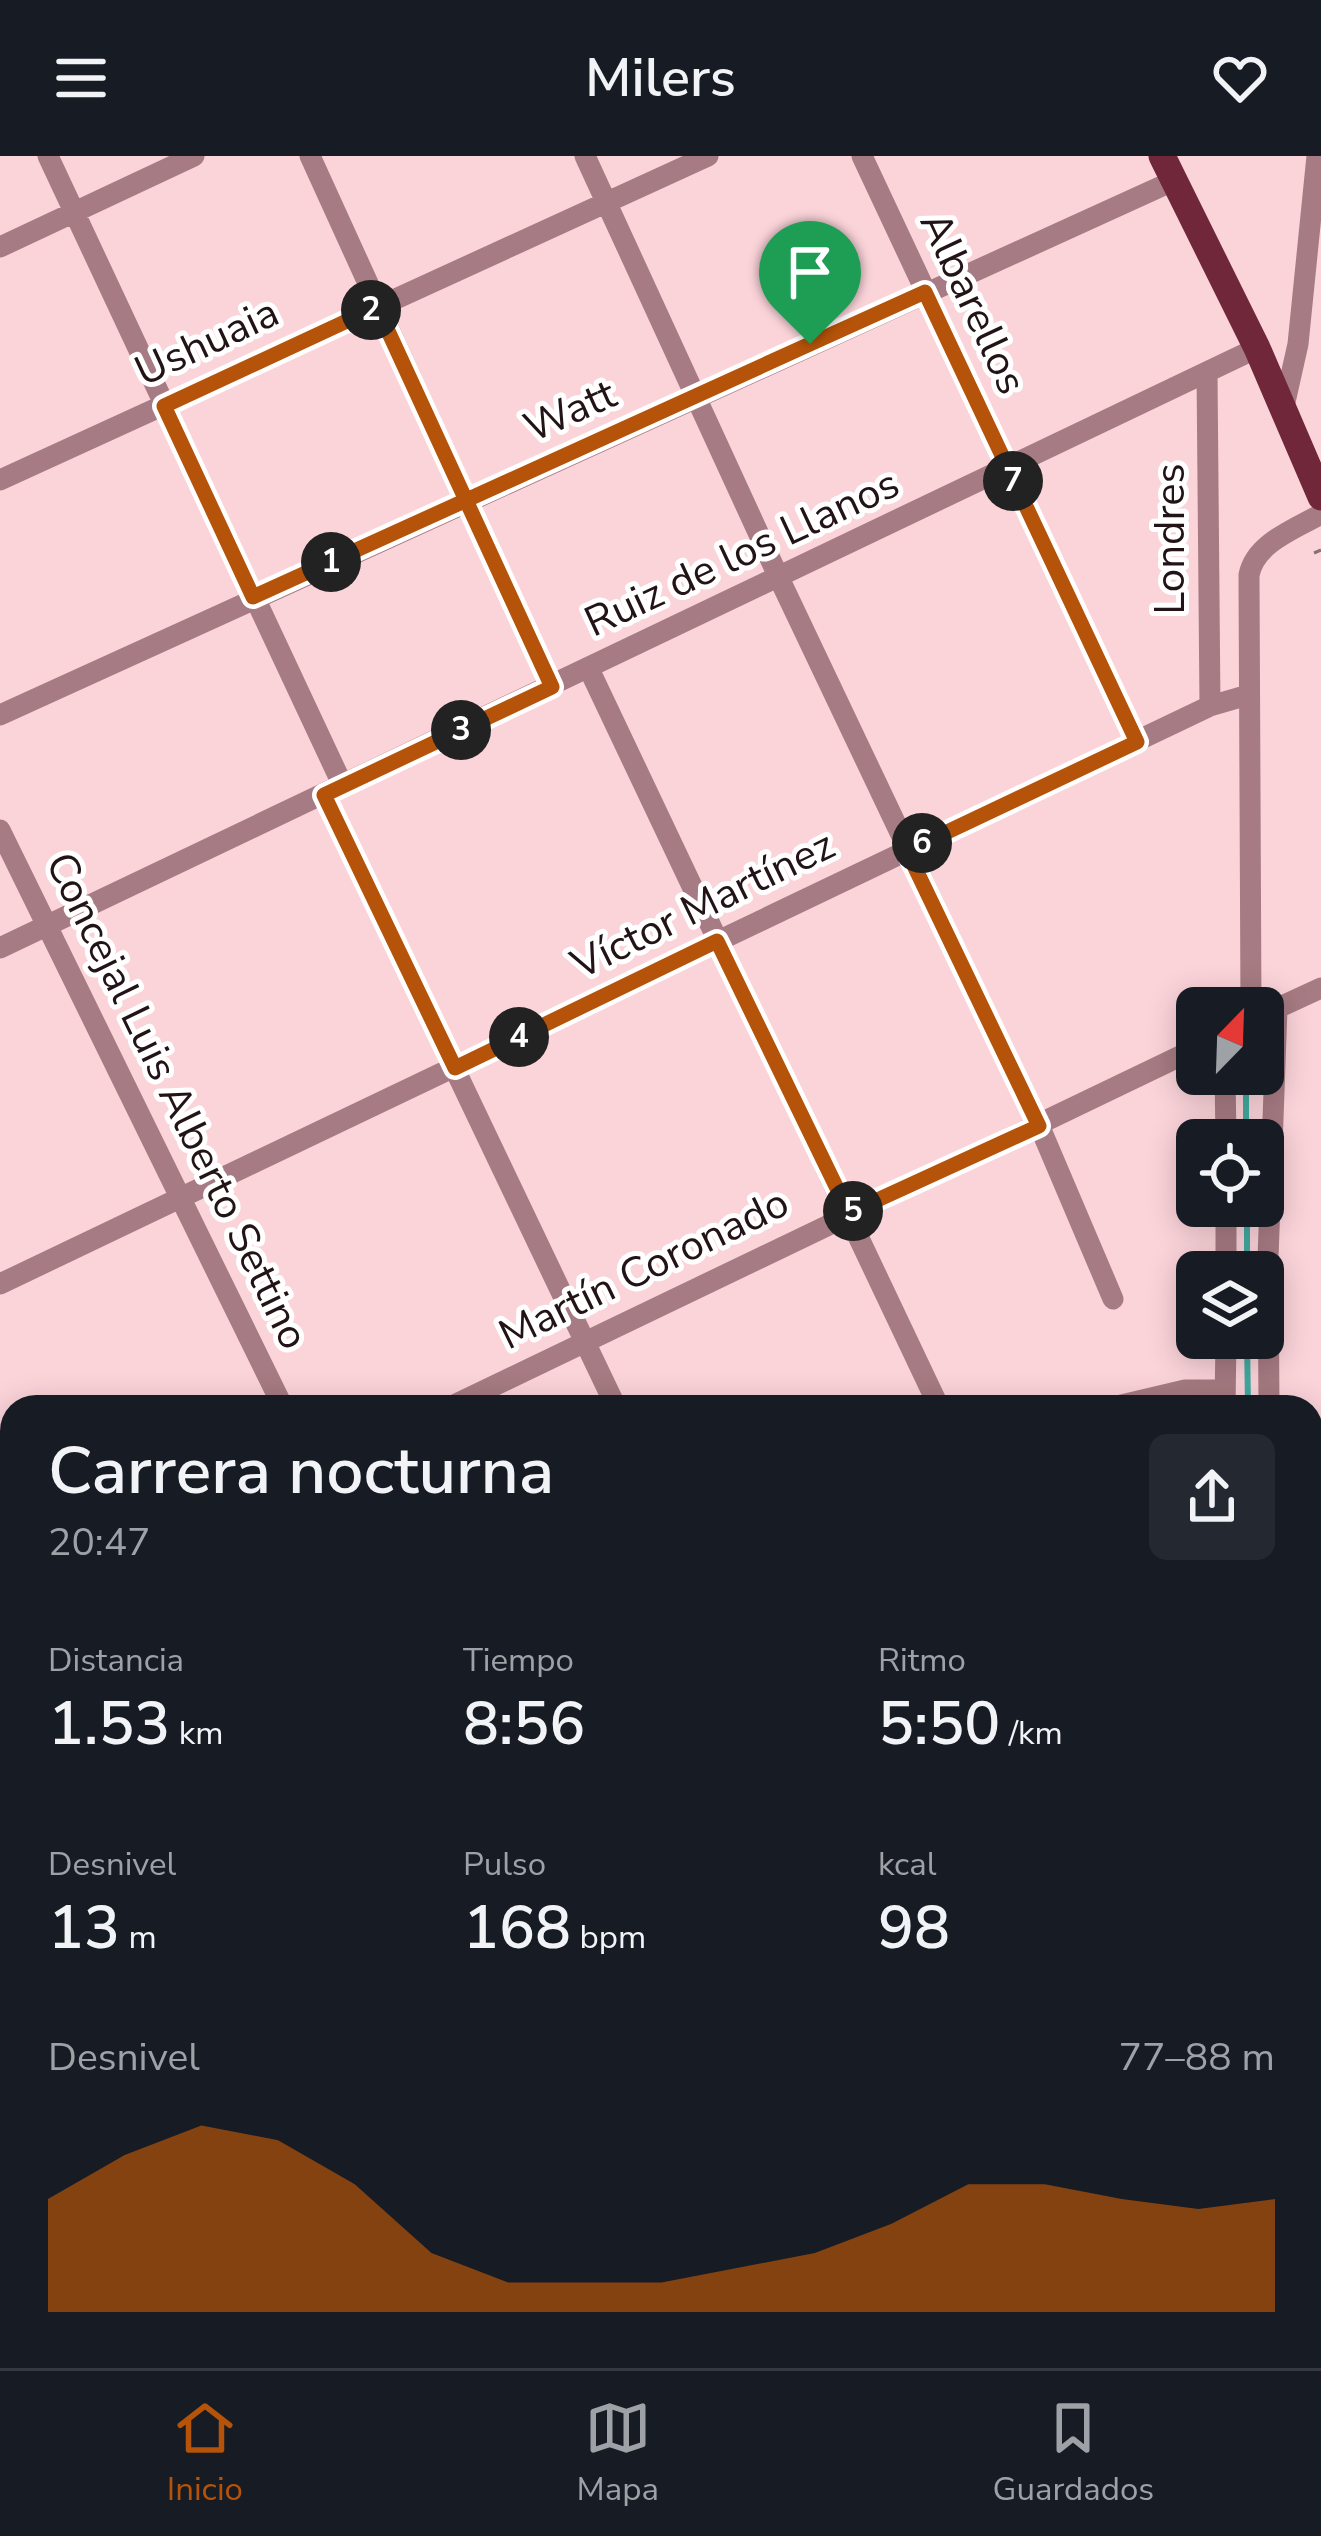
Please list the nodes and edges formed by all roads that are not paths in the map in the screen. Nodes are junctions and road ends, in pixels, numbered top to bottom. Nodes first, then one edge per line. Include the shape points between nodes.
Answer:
1 (48, 156) edge
2 (194, 156) edge
3 (310, 156) edge
4 (585, 156) edge
5 (708, 156) edge
6 (862, 156) edge
7 (1317, 156) edge
8 (1168, 168) edge
9 (606, 204) junction
10 (75, 214) junction
11 (0, 247) edge
12 (925, 292) junction
13 (377, 307) junction
14 (1298, 344) junction
15 (1259, 354) junction
16 (1208, 372) junction
17 (696, 397) junction
18 (164, 406) junction
19 (1283, 411) junction
20 (1007, 470) junction
21 (0, 480) edge
22 (1321, 496) edge
23 (465, 502) junction
24 (1321, 514) edge
25 (1252, 561) junction
26 (1209, 566) junction
27 (778, 578) junction
28 (253, 597) junction
29 (589, 669) junction
30 (552, 687) junction
31 (1248, 695) junction
32 (1210, 706) junction
33 (0, 715) edge
34 (1137, 742) junction
35 (334, 790) junction
36 (0, 830) edge
37 (907, 851) junction
38 (46, 926) junction
39 (717, 941) junction
40 (0, 948) edge
41 (1251, 987) edge
42 (1321, 988) edge
43 (1284, 1005) edge
44 (1176, 1058) edge
45 (455, 1068) junction
46 (1269, 1095) edge
47 (1039, 1126) junction
48 (183, 1198) junction
49 (849, 1213) junction
50 (0, 1283) edge
51 (1113, 1299) dead end
52 (584, 1342) junction
53 (1225, 1359) edge
54 (278, 1395) edge
55 (475, 1395) edge
56 (610, 1395) edge
57 (933, 1395) edge
58 (1164, 1395) edge
59 (1207, 1395) edge
60 (1224, 1395) edge
61 (1269, 1395) edge

1 - 10 street
2 - 10 street
3 - 13 street
4 - 9 street
5 - 9 street, Ushuaia
6 - 12 street, Albarellos
7 - 14 street
8 - 12 street, Watt
8 - 15 main road
9 - 13 street, Ushuaia
9 - 17 street
10 - 11 street
10 - 18 street
12 - 17 street, Watt
12 - 20 street, Albarellos
13 - 18 street, Ushuaia
13 - 23 street
14 - 15 street, Ruiz de los Llanos via 1285,355
14 - 19 street
15 - 16 street, Ruiz de los Llanos
15 - 19 main road
16 - 20 street, Ruiz de los Llanos
16 - 26 street, Londres
17 - 23 street, Watt
17 - 27 street
18 - 21 street, Ushuaia
18 - 28 street
19 - 22 main road
20 - 27 street, Ruiz de los Llanos
20 - 34 street, Albarellos
23 - 28 street, Watt
23 - 30 street
24 - 25 street
25 - 26 street
25 - 31 street
26 - 32 street, Londres
27 - 29 street, Ruiz de los Llanos
27 - 37 street
28 - 33 street, Watt
28 - 35 street
29 - 30 street, Ruiz de los Llanos
29 - 39 street
30 - 35 street, Ruiz de los Llanos
31 - 32 street, Víctor Martínez
31 - 41 street
32 - 34 street, Víctor Martínez
34 - 37 street, Víctor Martínez
35 - 38 street, Ruiz de los Llanos
35 - 45 street
36 - 38 street, Concejal Luis Alberto Settino
37 - 39 street, Víctor Martínez
37 - 47 street
38 - 40 street, Ruiz de los Llanos
38 - 48 street, Concejal Luis Alberto Settino
39 - 45 street, Víctor Martínez
39 - 49 street
42 - 43 street
44 - 47 street, Martín Coronado
45 - 48 street, Víctor Martínez
45 - 52 street
46 - 61 street
47 - 49 street, Martín Coronado
47 - 51 street
48 - 50 street, Víctor Martínez
48 - 54 street, Concejal Luis Alberto Settino
49 - 52 street, Martín Coronado
49 - 57 street
52 - 55 street, Martín Coronado
52 - 56 street
53 - 60 street
58 - 59 street

